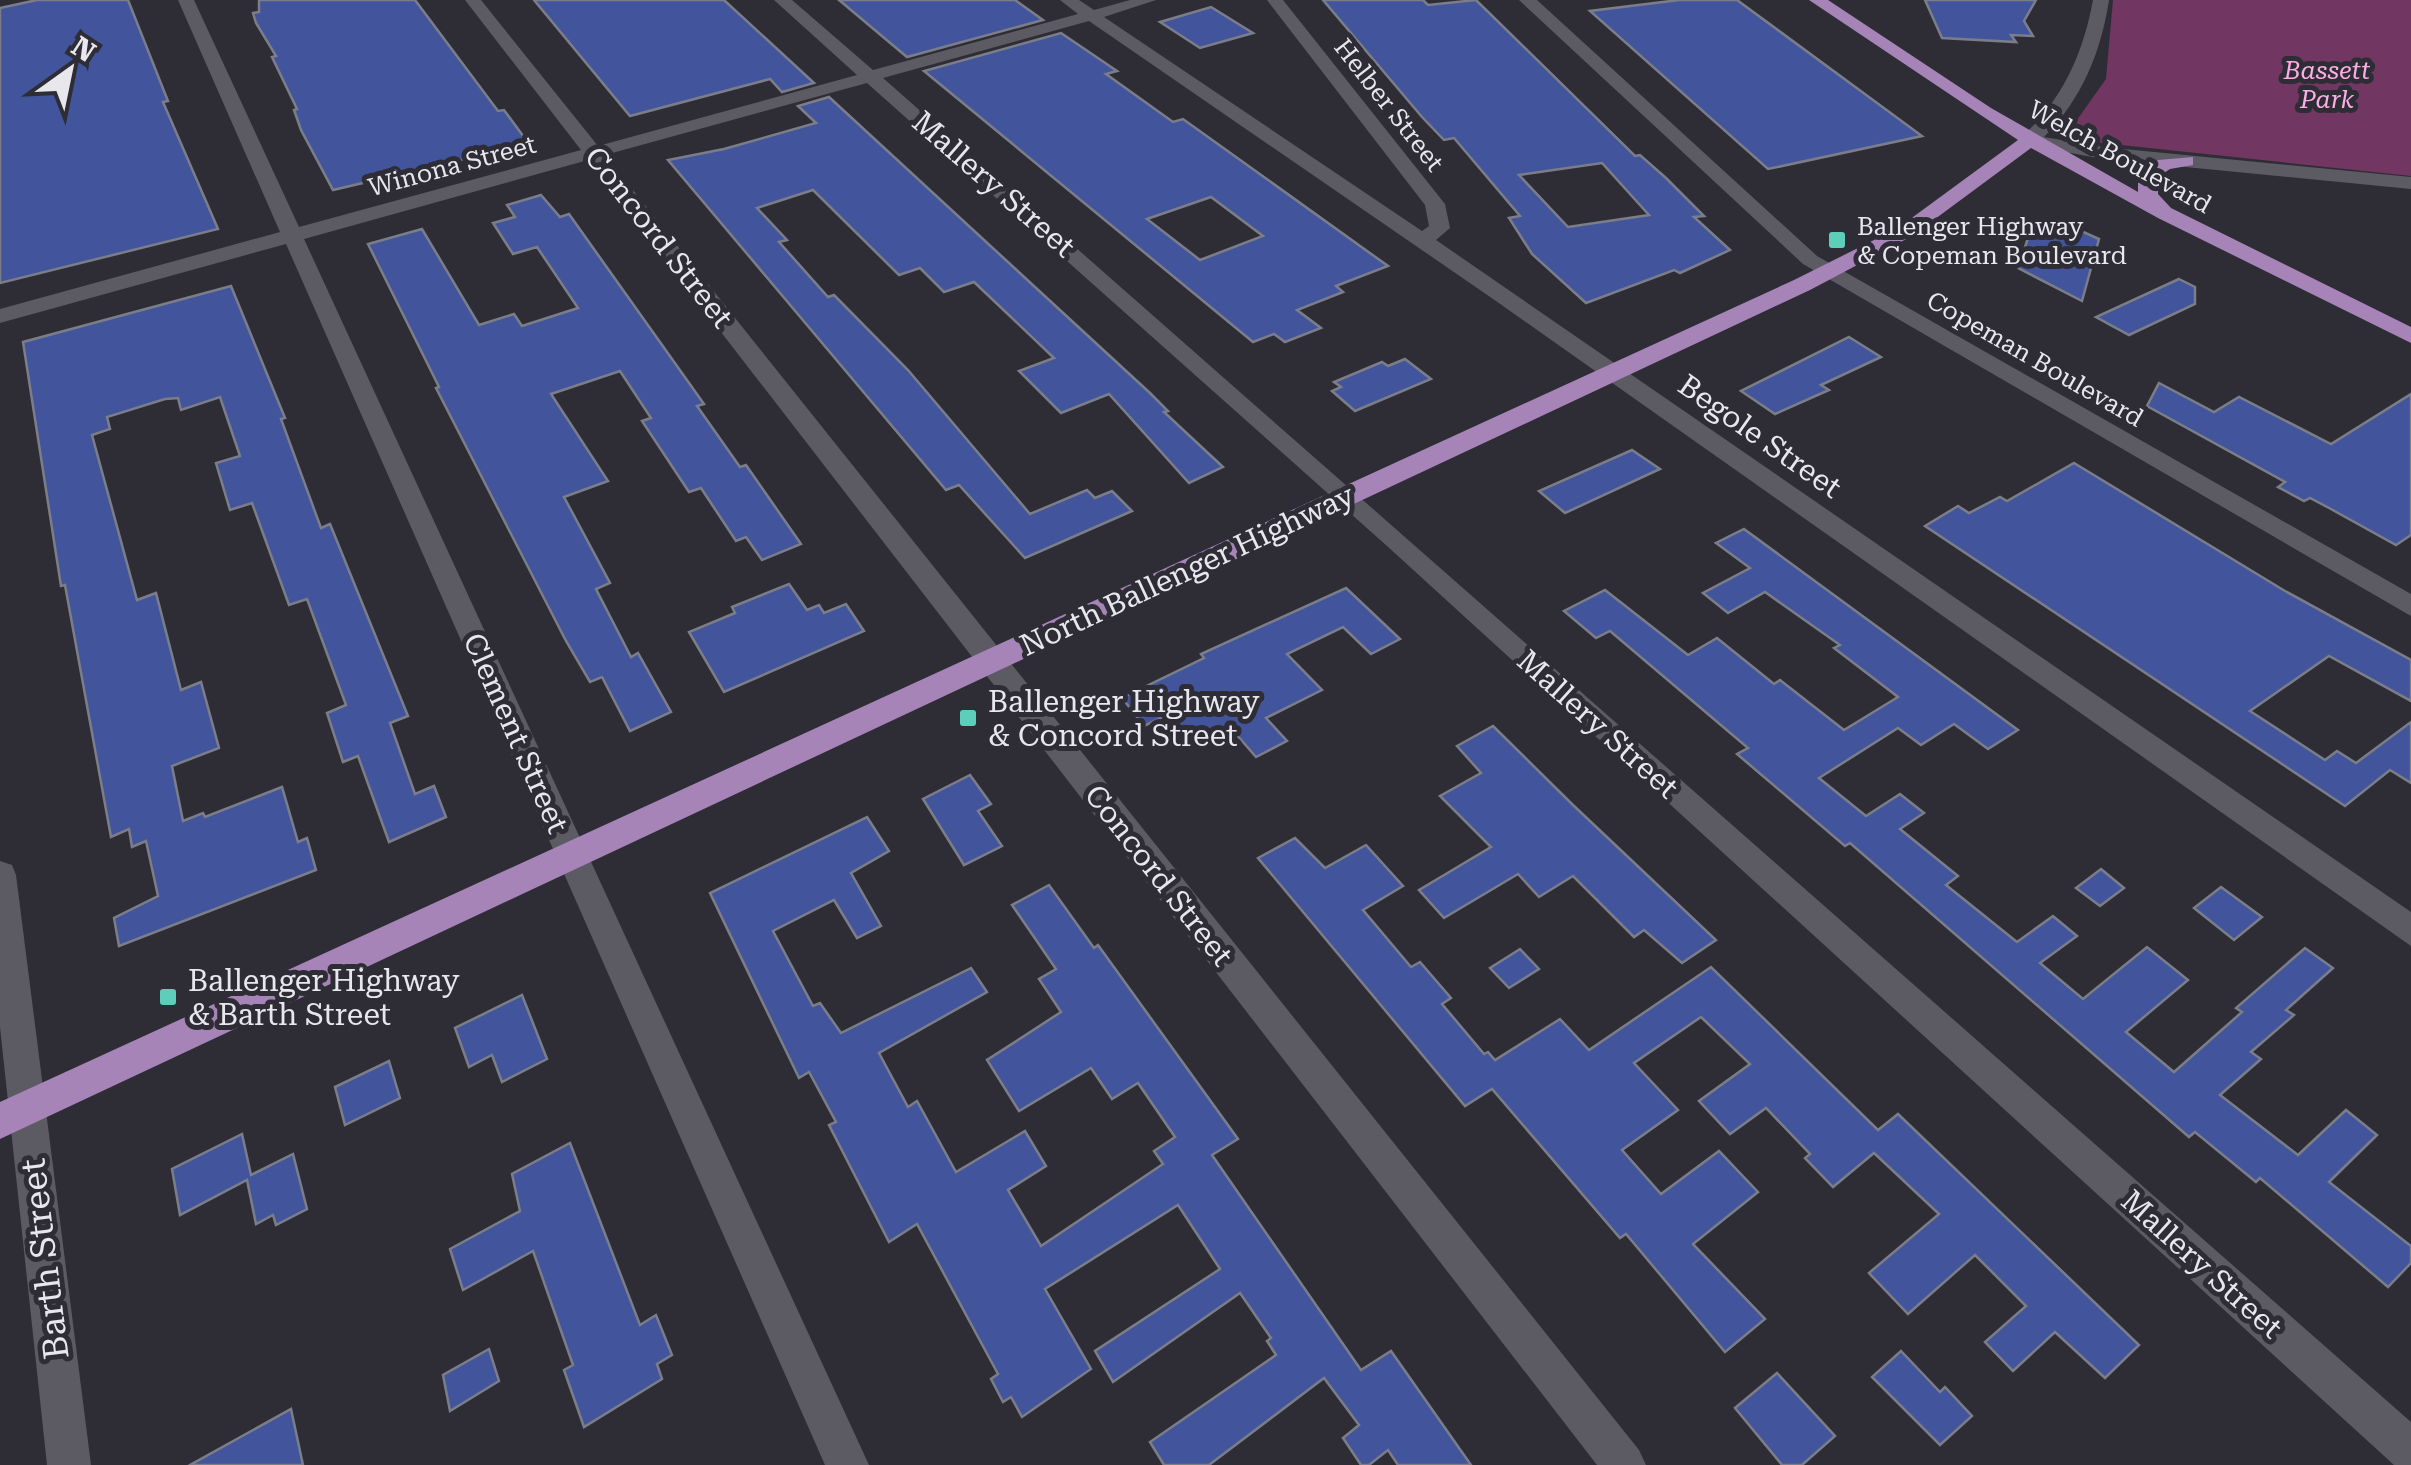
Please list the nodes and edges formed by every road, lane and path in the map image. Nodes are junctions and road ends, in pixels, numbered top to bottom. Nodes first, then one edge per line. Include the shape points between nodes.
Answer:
1 (186, 0) edge
2 (473, 0) edge
3 (782, 0) edge
4 (1068, 0) edge
5 (1148, 0) edge
6 (1275, 0) edge
7 (1527, 0) edge
8 (1817, 0) edge
9 (2101, 0) edge
10 (1092, 16) junction
11 (870, 76) junction
12 (2030, 140) junction
13 (593, 153) junction
14 (2186, 161) junction
15 (2411, 183) edge
16 (2167, 216) junction
17 (292, 236) junction
18 (1422, 240) junction
19 (1828, 272) junction
20 (0, 316) edge
21 (2411, 336) edge
22 (1614, 373) junction
23 (1346, 497) junction
24 (2411, 606) edge
25 (991, 661) junction
26 (572, 856) junction
27 (0, 875) edge
28 (2411, 931) edge
29 (14, 1115) edge
30 (2411, 1450) edge
31 (69, 1465) edge
32 (848, 1465) edge
33 (1624, 1465) edge

1 - 17 street, Clement Street
2 - 13 street, Concord Street
3 - 11 street, Mallery Street
4 - 10 street, Begole Street
5 - 10 street, Winona Street
6 - 18 street, Helber Street via 1431,199 1440,228
7 - 19 street, Copeman Boulevard via 1786,242
8 - 12 main road, Welch Boulevard
9 - 12 street via 2081,74
10 - 11 street, Winona Street
10 - 18 street, Begole Street
11 - 13 street, Winona Street
11 - 23 street, Mallery Street
12 - 14 street
12 - 16 main road, Welch Boulevard
12 - 19 main road, North Ballenger Highway via 1916,225
13 - 17 street, Winona Street
13 - 25 street, Concord Street
14 - 15 street
14 - 16 main road via 2160,166 2146,179 2151,200
16 - 21 main road, Welch Boulevard
17 - 20 street, Winona Street
17 - 26 street, Clement Street
18 - 22 street, Begole Street
19 - 22 main road, North Ballenger Highway
19 - 24 street, Copeman Boulevard
22 - 23 main road, North Ballenger Highway
22 - 28 street, Begole Street
23 - 25 main road, North Ballenger Highway
23 - 30 street, Mallery Street
25 - 26 main road, North Ballenger Highway
25 - 33 street, Concord Street
26 - 29 main road, North Ballenger Highway
26 - 32 street, Clement Street
27 - 29 street, Barth Street
29 - 31 street, Barth Street

